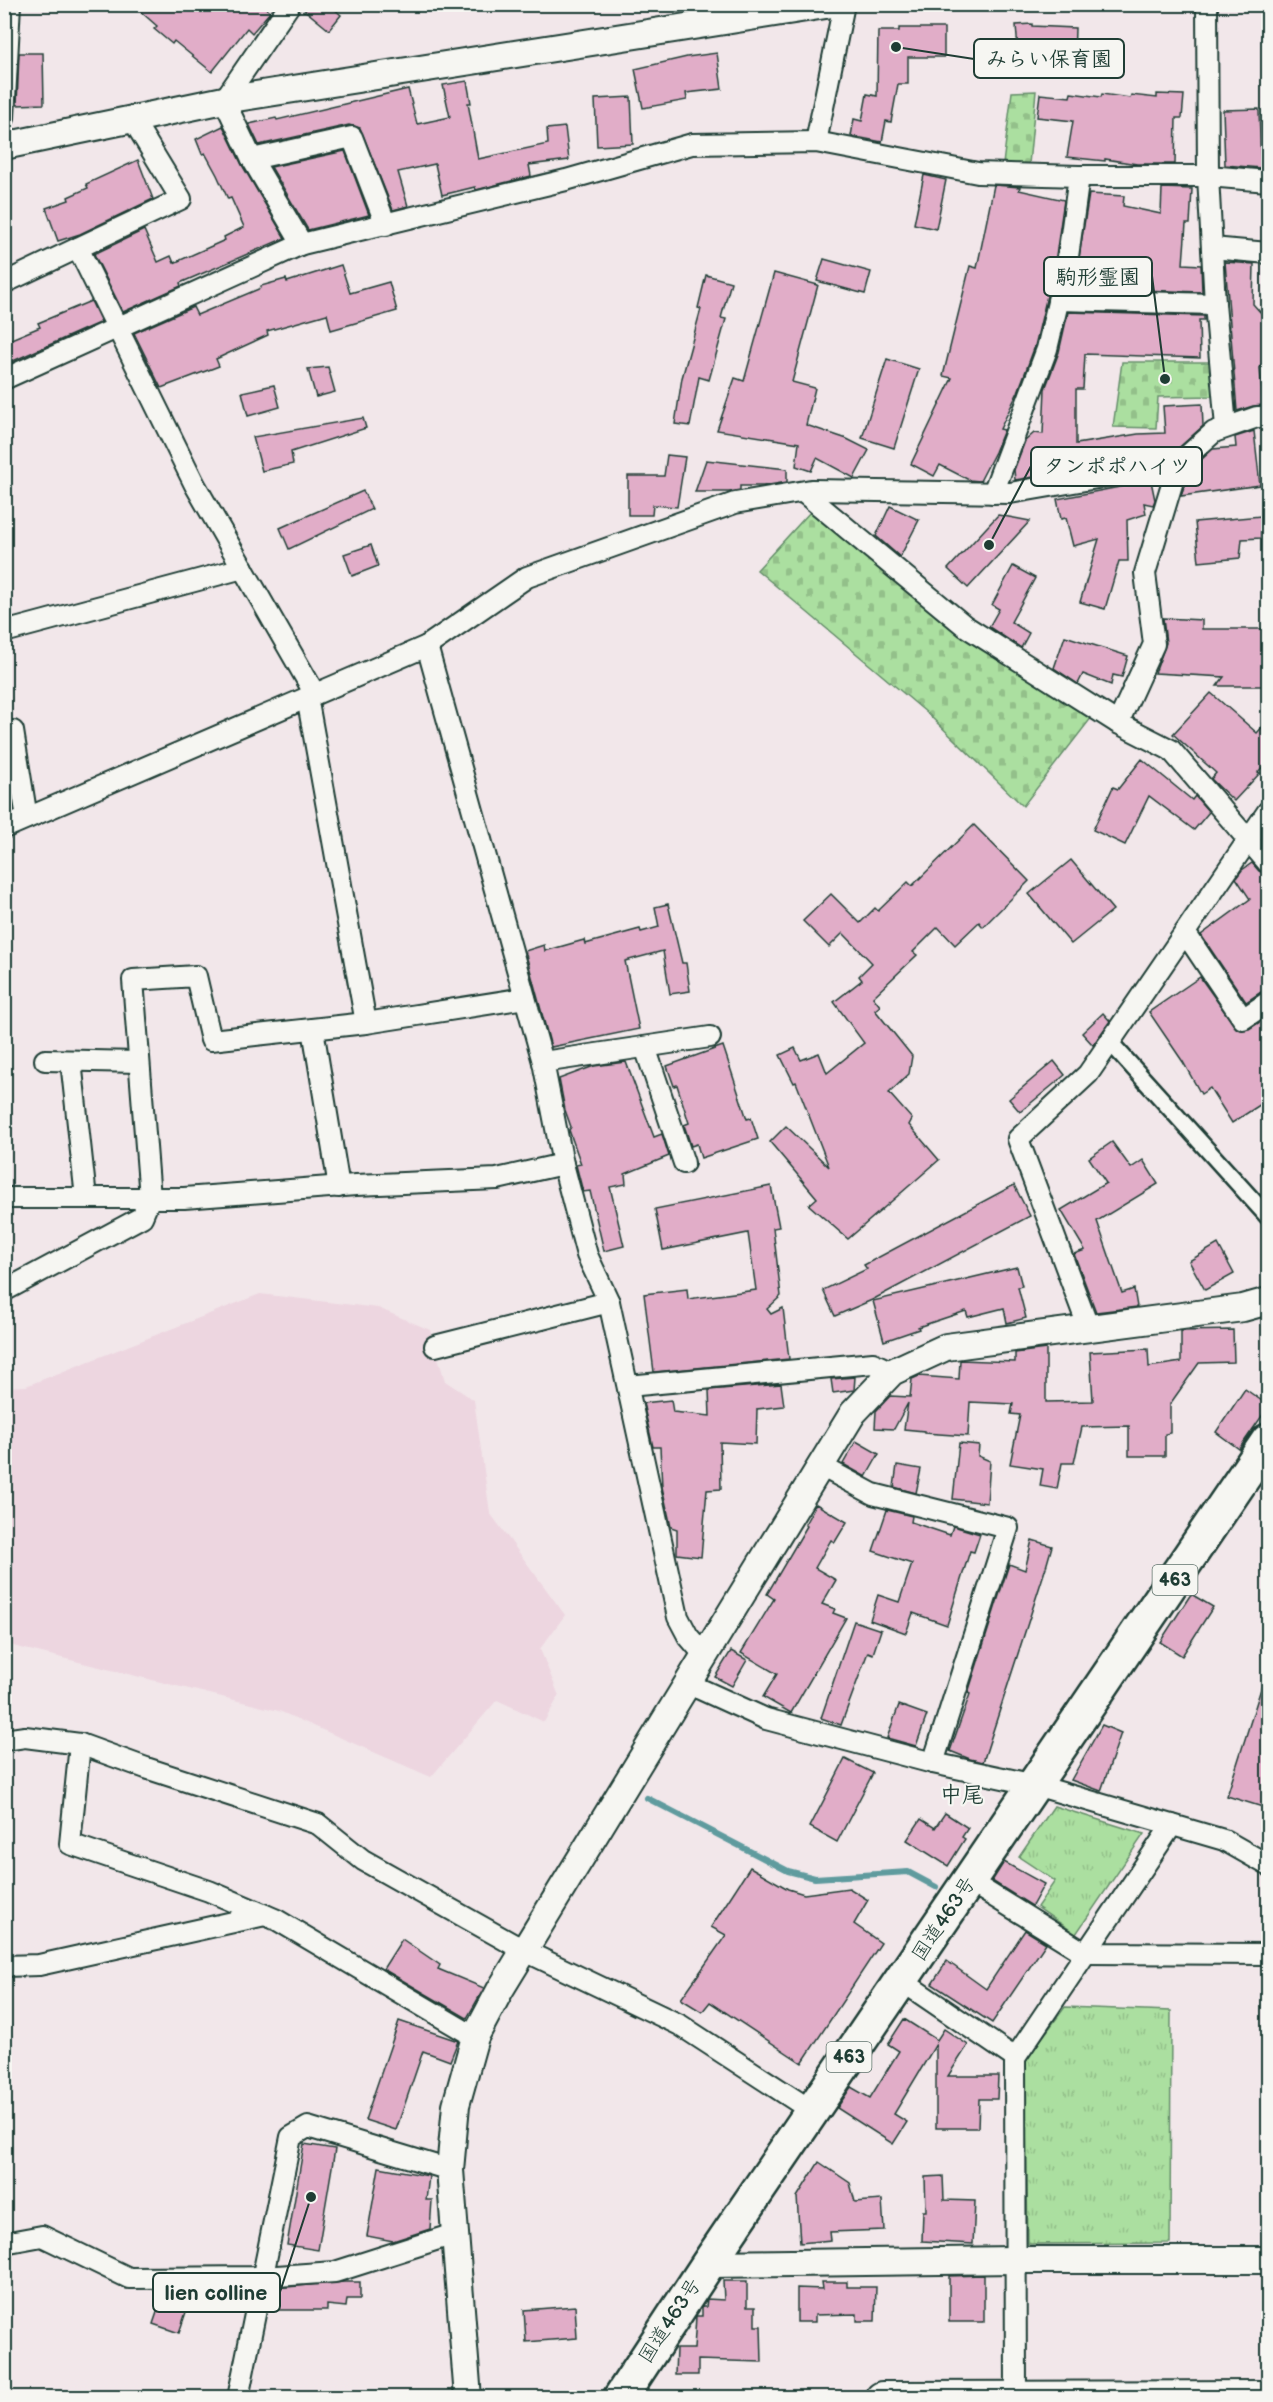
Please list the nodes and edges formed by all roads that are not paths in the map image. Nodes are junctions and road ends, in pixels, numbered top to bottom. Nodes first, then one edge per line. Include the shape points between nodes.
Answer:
1 (10, 4) edge
2 (832, 4) edge
3 (844, 4) edge
4 (1207, 4) edge
5 (288, 5) edge
6 (224, 100) junction
7 (4, 118) edge
8 (133, 120) junction
9 (816, 142) junction
10 (4, 146) edge
11 (252, 159) junction
12 (1079, 176) junction
13 (1208, 176) junction
14 (1269, 181) edge
15 (386, 225) junction
16 (302, 244) junction
17 (78, 248) junction
18 (1212, 248) junction
19 (1269, 253) edge
20 (4, 283) edge
21 (1058, 300) junction
22 (1215, 304) junction
23 (116, 327) junction
24 (4, 379) edge
25 (1269, 417) edge
26 (1226, 427) junction
27 (1178, 464) junction
28 (803, 492) junction
29 (993, 493) junction
30 (243, 568) junction
31 (4, 632) edge
32 (427, 646) junction
33 (311, 696) junction
34 (1118, 723) junction
35 (4, 732) edge
36 (1269, 811) edge
37 (27, 818) junction
38 (4, 828) edge
39 (1248, 840) junction
40 (1269, 863) edge
41 (1186, 934) junction
42 (525, 998) junction
43 (1269, 1002) edge
44 (366, 1023) junction
45 (313, 1029) junction
46 (710, 1037) dead end
47 (1110, 1042) junction
48 (645, 1047) junction
49 (45, 1060) dead end
50 (71, 1061) junction
51 (139, 1062) junction
52 (543, 1062) junction
53 (684, 1163) dead end
54 (563, 1164) junction
55 (339, 1186) junction
56 (4, 1198) edge
57 (86, 1198) junction
58 (150, 1198) junction
59 (1269, 1217) edge
60 (4, 1291) edge
61 (1269, 1301) edge
62 (609, 1302) junction
63 (1089, 1329) junction
64 (435, 1346) dead end
65 (892, 1372) junction
66 (628, 1386) junction
67 (1269, 1442) edge
68 (821, 1466) junction
69 (706, 1657) junction
70 (689, 1684) junction
71 (4, 1740) edge
72 (80, 1744) junction
73 (933, 1763) junction
74 (1035, 1785) junction
75 (1172, 1825) junction
76 (1269, 1865) edge
77 (969, 1881) junction
78 (265, 1915) junction
79 (525, 1951) junction
80 (1085, 1953) junction
81 (1269, 1954) edge
82 (4, 1966) edge
83 (902, 1981) junction
84 (475, 2037) junction
85 (1014, 2058) junction
86 (812, 2111) junction
87 (450, 2170) junction
88 (454, 2234) junction
89 (4, 2243) edge
90 (1014, 2260) junction
91 (1269, 2260) edge
92 (708, 2264) junction
93 (262, 2277) junction
94 (238, 2397) edge
95 (468, 2397) edge
96 (620, 2397) edge
97 (882, 2397) edge
98 (1016, 2397) edge
99 (1269, 2397) edge

1 - 7 street
2 - 6 street
3 - 9 street
4 - 13 street
5 - 6 street
6 - 8 street
6 - 11 street
8 - 10 street
8 - 17 street via 181,199
9 - 12 street via 978,173
9 - 15 street via 692,144
11 - 15 street via 352,136
11 - 16 street
12 - 13 street
12 - 21 street
13 - 14 street
13 - 18 street
15 - 16 street
16 - 23 street
17 - 20 street
17 - 23 street
18 - 19 street
18 - 22 street
21 - 22 street
21 - 29 street via 1047,349
22 - 26 street
23 - 24 street
23 - 30 street via 195,485
25 - 26 street
26 - 27 street via 1214,432
27 - 29 street via 1010,494
27 - 34 street via 1145,573 1154,644
28 - 29 street
28 - 32 street via 735,503 526,578
28 - 34 street via 965,626
30 - 31 street
30 - 33 street
32 - 33 street
32 - 42 street
33 - 37 street
33 - 44 street
34 - 39 street via 1171,750
35 - 37 street via 13,731
36 - 39 street
37 - 38 street
39 - 40 street
39 - 41 street
41 - 43 street via 1243,1019
41 - 47 street
42 - 44 street
42 - 52 street
44 - 45 street
45 - 51 street via 211,1040 196,976 133,980
45 - 55 street
46 - 48 street
47 - 59 street
47 - 63 street via 1088,1074 1018,1139
48 - 52 street
48 - 53 street
49 - 50 street
50 - 51 street
50 - 57 street
51 - 58 street
52 - 54 street
54 - 55 street via 497,1179
54 - 62 street via 587,1255
55 - 58 street
56 - 57 street
57 - 58 street
58 - 60 street via 142,1217
61 - 63 street via 1244,1308
62 - 64 street
62 - 66 street
63 - 65 street via 946,1347
65 - 66 street via 873,1363
65 - 68 street via 853,1413
66 - 69 street via 678,1617
67 - 74 highway, 国道463号 / 463
68 - 69 street
68 - 73 street via 873,1494 1008,1528
69 - 70 street
70 - 73 street via 766,1719
70 - 79 street
71 - 72 street via 25,1737
72 - 78 street via 70,1844 209,1891
72 - 79 street via 318,1824 363,1860
73 - 74 street
74 - 75 street
74 - 77 highway, 国道463号 / 463
75 - 76 street via 1224,1840
75 - 80 street
77 - 80 street
77 - 83 highway, 国道463号 / 463
78 - 82 street via 39,1965
78 - 84 street
79 - 84 street
79 - 86 street via 680,2025
80 - 81 street
80 - 85 street
83 - 85 street
83 - 86 highway, 国道463号 / 463
84 - 87 street via 456,2105
85 - 90 street
86 - 92 highway, 国道463号 / 463
87 - 88 street
87 - 93 street via 308,2127 291,2137
88 - 93 street via 335,2272
88 - 95 street
89 - 93 street via 42,2236 129,2278
90 - 91 street
90 - 92 street
90 - 98 street
92 - 96 highway, 国道463号 / 463
93 - 94 street
97 - 98 main road
98 - 99 main road

